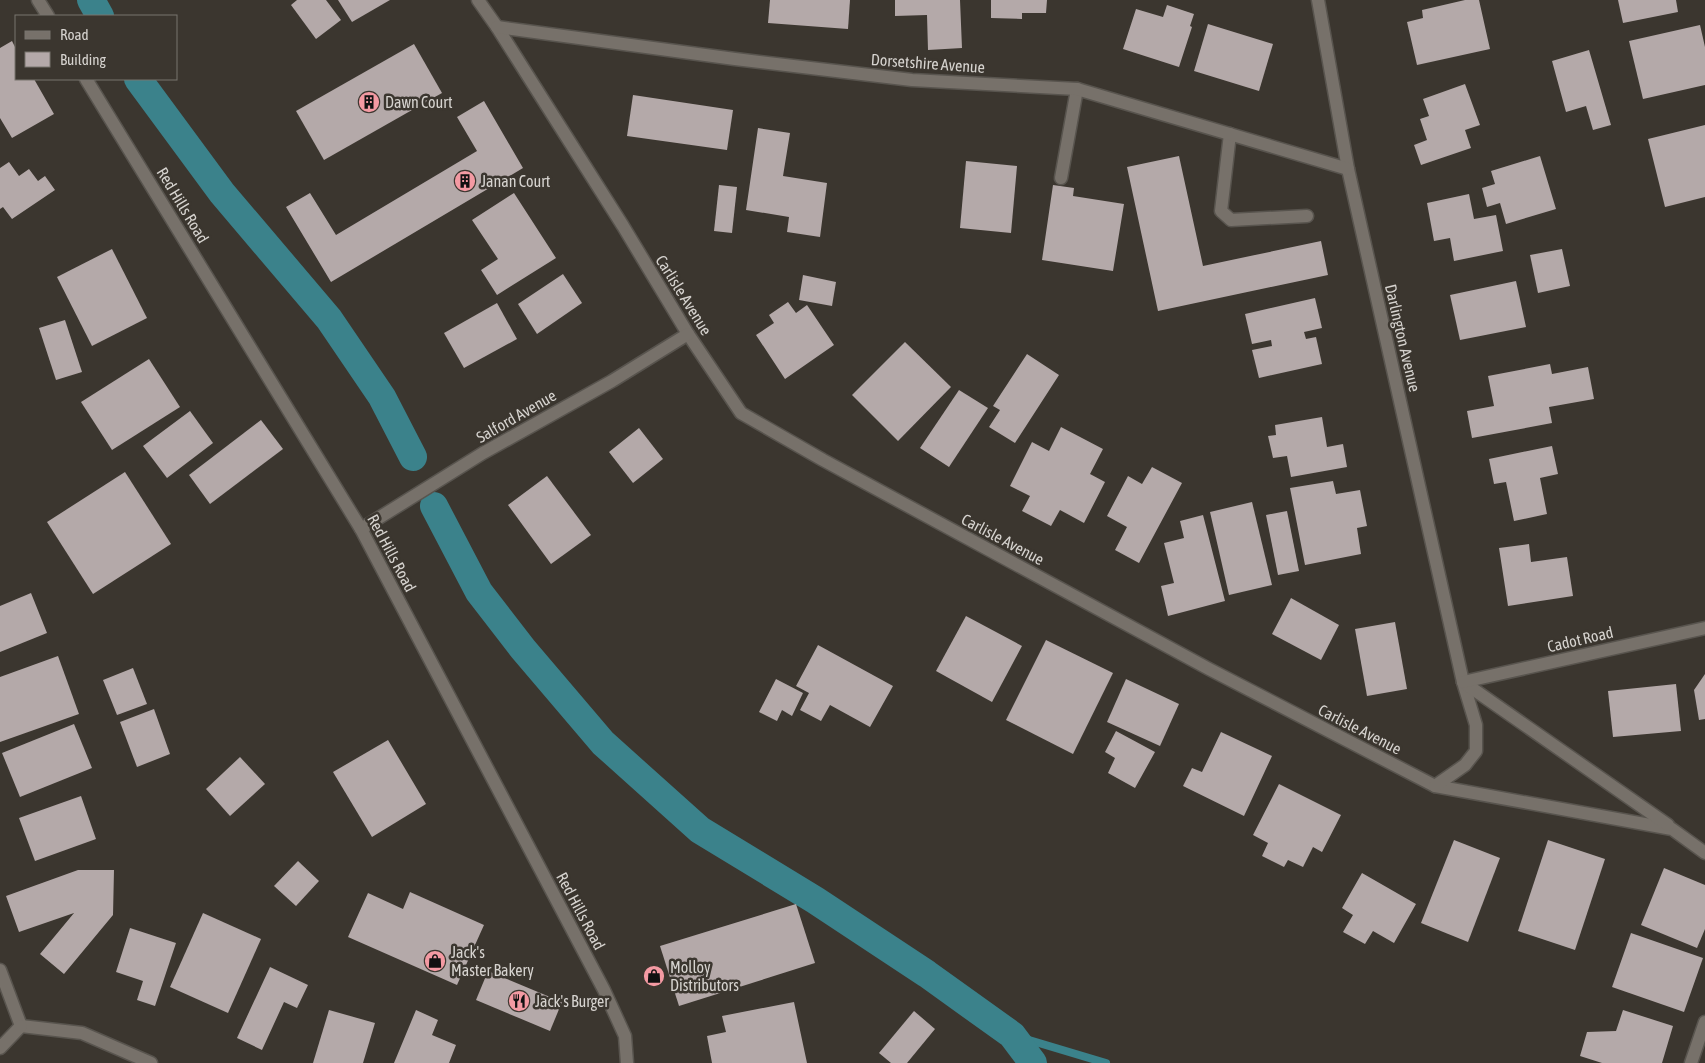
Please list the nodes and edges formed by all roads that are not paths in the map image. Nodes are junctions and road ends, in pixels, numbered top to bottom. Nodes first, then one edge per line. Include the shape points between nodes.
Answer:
1 (38, 0) edge
2 (478, 0) edge
3 (1318, 0) edge
4 (47, 15) edge
5 (497, 27) junction
6 (87, 80) edge
7 (1077, 89) junction
8 (1230, 134) junction
9 (1348, 169) junction
10 (1061, 178) dead end
11 (1307, 216) dead end
12 (688, 334) junction
13 (361, 529) junction
14 (1705, 628) edge
15 (1463, 682) junction
16 (1434, 786) junction
17 (1672, 828) junction
18 (1705, 853) edge
19 (0, 970) edge
20 (1705, 1022) edge
21 (21, 1026) junction
22 (0, 1048) edge
23 (151, 1063) edge
24 (627, 1063) edge
25 (1691, 1063) edge

1 - 4 street
2 - 5 street, Carlisle Avenue
3 - 9 street, Darlington Avenue
5 - 7 street, Dorsetshire Avenue via 912,80
5 - 12 street, Carlisle Avenue
6 - 13 street, Red Hills Road
7 - 8 street, Dorsetshire Avenue
7 - 10 street
8 - 9 street, Dorsetshire Avenue
8 - 11 street via 1221,211 1231,220
9 - 15 street, Darlington Avenue
12 - 13 street, Salford Avenue via 483,453
12 - 16 street, Carlisle Avenue via 741,413 1200,664
13 - 24 street, Red Hills Road via 604,990 625,1036
14 - 15 street, Cadot Road
15 - 16 street, Darlington Avenue via 1476,725 1476,751 1465,765
15 - 17 street
16 - 17 street, Carlisle Avenue
17 - 18 street, Carlisle Avenue
19 - 21 street
20 - 25 street
21 - 22 street
21 - 23 street via 82,1033

